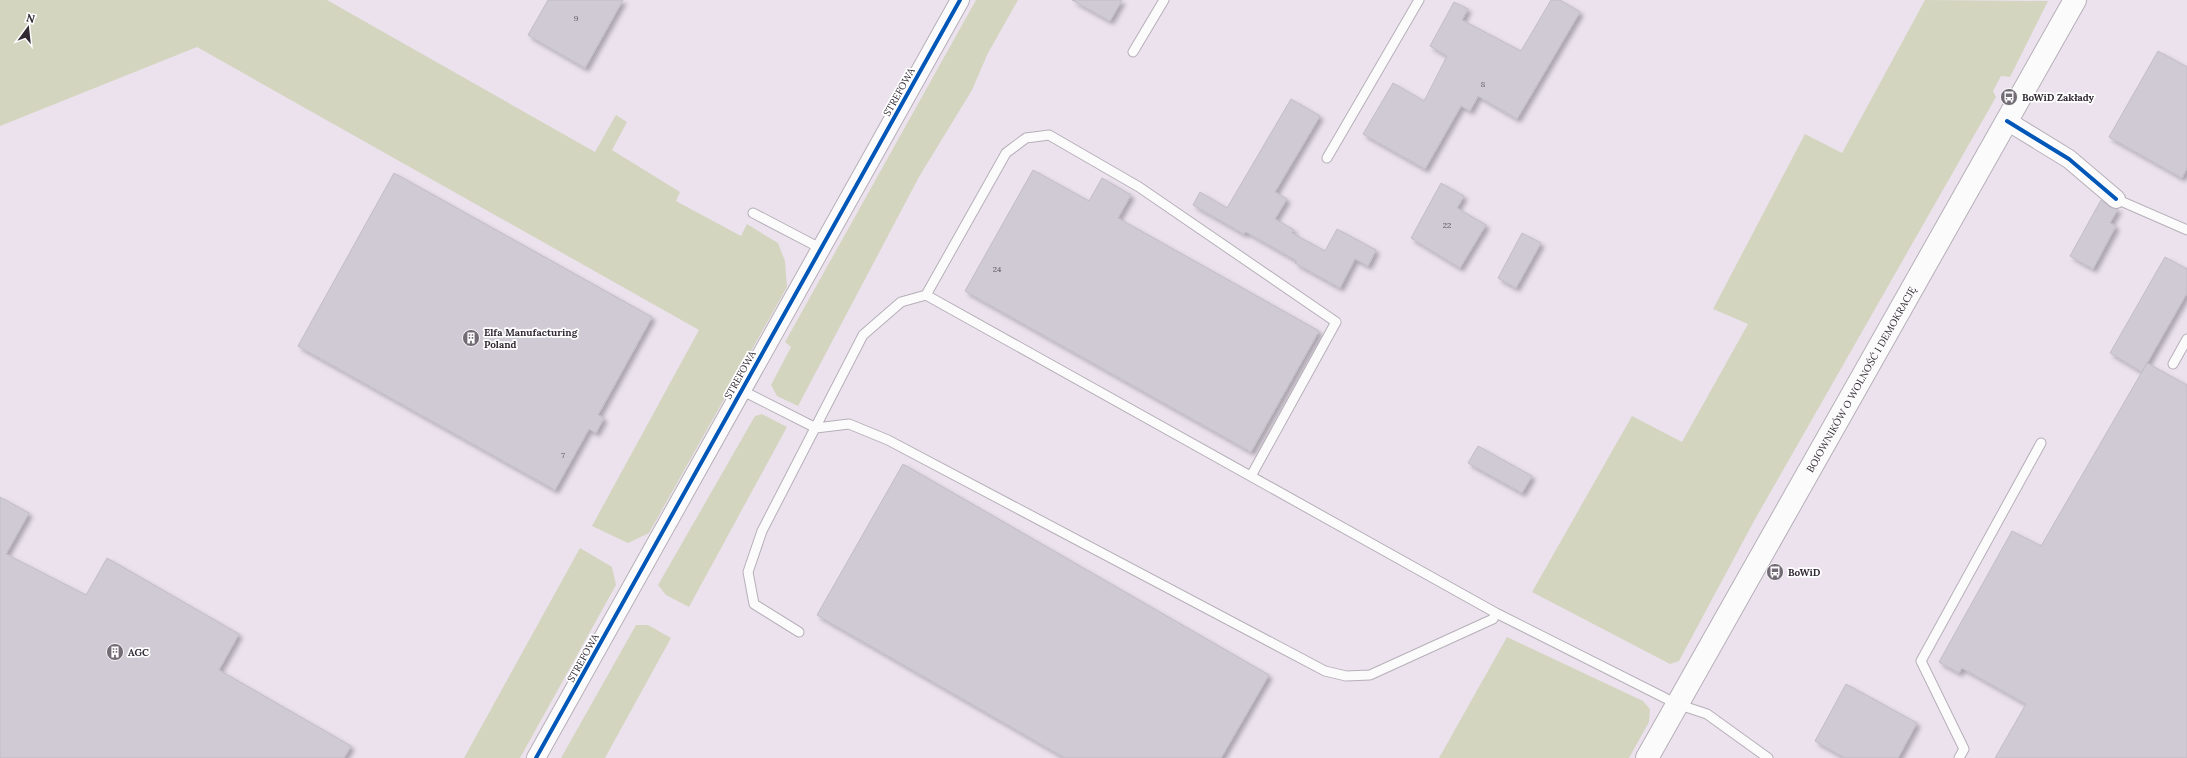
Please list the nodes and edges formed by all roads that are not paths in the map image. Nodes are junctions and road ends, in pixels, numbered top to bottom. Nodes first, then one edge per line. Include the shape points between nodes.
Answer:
1 (960, 0) edge
2 (1164, 0) edge
3 (1419, 0) edge
4 (2075, 0) edge
5 (1133, 52) dead end
6 (2007, 121) junction
7 (1326, 158) dead end
8 (2116, 199) joint
9 (752, 213) dead end
10 (2187, 230) edge
11 (820, 248) junction
12 (926, 295) junction
13 (2187, 339) edge
14 (2173, 364) dead end
15 (741, 390) junction
16 (816, 428) junction
17 (2041, 443) dead end
18 (1251, 476) junction
19 (1496, 613) junction
20 (799, 632) dead end
21 (1677, 704) junction
22 (536, 758) edge
23 (1647, 758) edge
24 (1768, 758) edge
25 (1958, 758) edge

1 - 11 street, STREFOWA
2 - 5 lane
3 - 7 lane
4 - 6 main road, BOJOWNIKÓW O WOLNOŚĆ I DEMOKRACJĘ
6 - 8 street via 2070,159
6 - 21 main road, BOJOWNIKÓW O WOLNOŚĆ I DEMOKRACJĘ
8 - 10 lane
9 - 11 lane
11 - 15 street, STREFOWA
12 - 16 lane via 901,302 863,335
12 - 18 lane
12 - 18 lane via 1006,153 1026,138 1049,135 1139,187 1336,322
13 - 14 lane
15 - 16 lane
15 - 22 street, STREFOWA
16 - 19 lane via 849,424 888,440 1325,671 1346,676 1370,676 1493,619
16 - 20 lane via 762,531 748,572 754,604
17 - 25 lane via 1921,661 1964,749
18 - 19 lane
19 - 21 lane
21 - 23 main road, BOJOWNIKÓW O WOLNOŚĆ I DEMOKRACJĘ
21 - 24 lane via 1707,714

